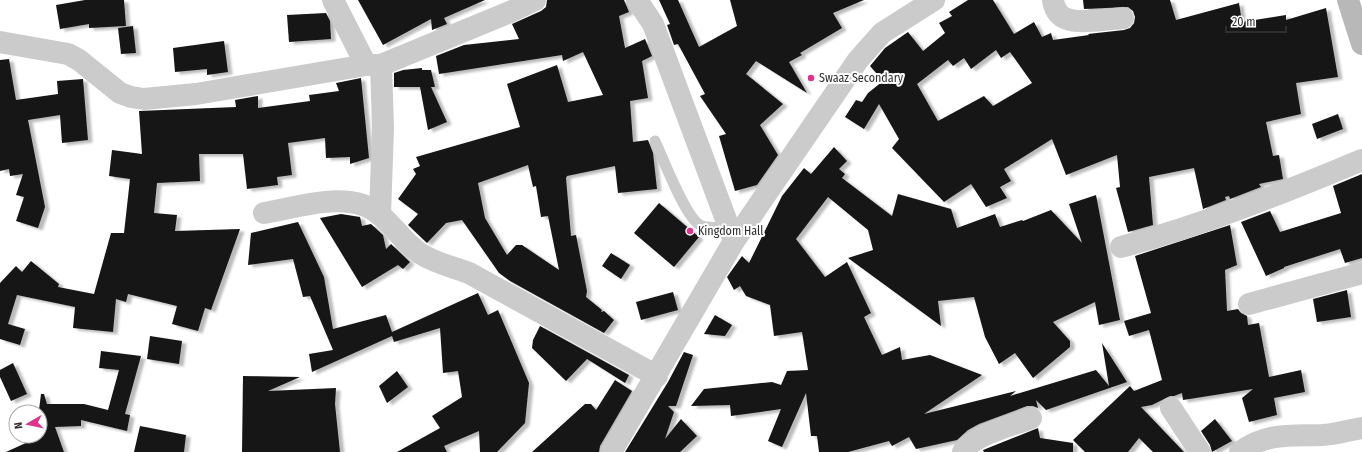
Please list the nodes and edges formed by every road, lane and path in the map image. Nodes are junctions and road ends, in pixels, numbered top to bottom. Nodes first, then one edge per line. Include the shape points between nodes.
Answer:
1 (333, 0) edge
2 (535, 0) edge
3 (637, 0) edge
4 (934, 0) edge
5 (1052, 0) edge
6 (1348, 0) edge
7 (912, 5) edge
8 (1123, 18) dead end
9 (0, 42) edge
10 (1362, 44) edge
11 (374, 65) junction
12 (655, 141) dead end
13 (1362, 160) edge
14 (264, 213) dead end
15 (380, 215) junction
16 (731, 234) junction
17 (1121, 247) dead end
18 (1362, 273) edge
19 (1250, 304) dead end
20 (657, 376) junction
21 (1171, 408) dead end
22 (1031, 418) dead end
23 (1362, 428) edge
24 (612, 452) edge
25 (963, 452) edge
26 (1200, 452) edge
27 (1240, 452) edge

1 - 11 street
2 - 11 street
3 - 16 street via 653,24
4 - 7 street
5 - 8 street via 1055,10 1066,19
6 - 10 street
7 - 16 street via 868,46
9 - 11 street via 68,54 120,93 144,99 196,94
11 - 15 street via 383,128
12 - 16 lane via 692,218 700,225
13 - 17 street via 1242,208
14 - 15 street via 326,202 347,202 364,206
15 - 20 street via 420,254 469,273
16 - 20 street
18 - 19 street
20 - 24 street
21 - 26 street
22 - 25 street via 977,439
23 - 27 street via 1324,435 1284,435 1254,442

